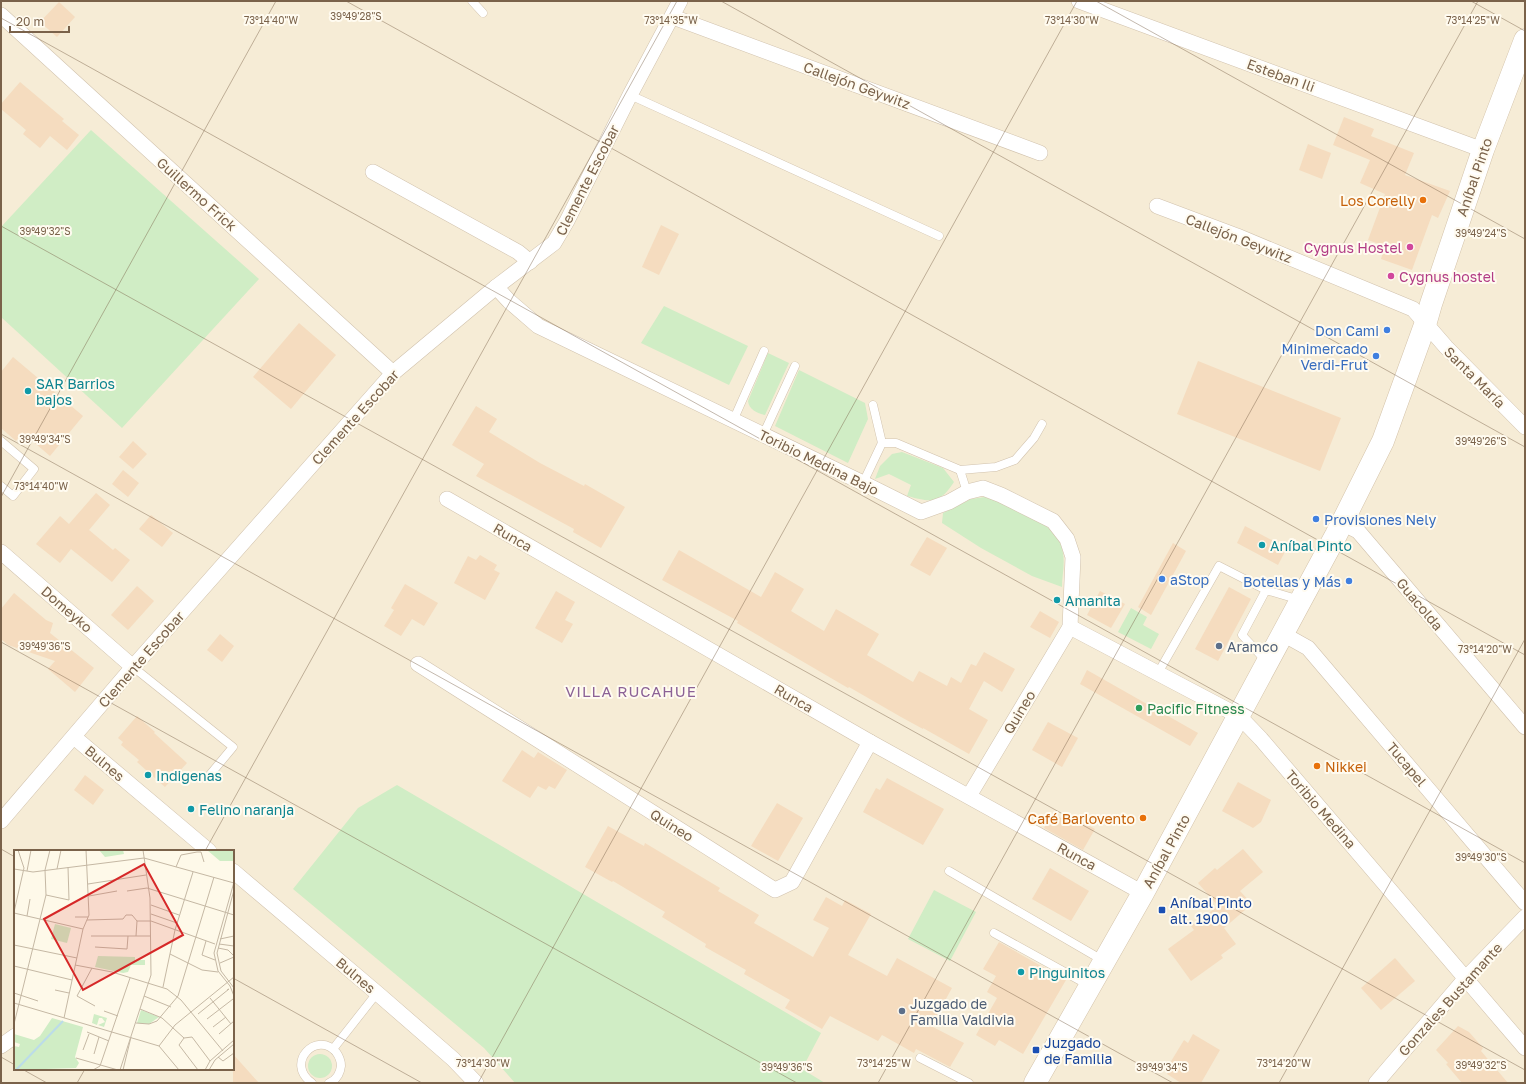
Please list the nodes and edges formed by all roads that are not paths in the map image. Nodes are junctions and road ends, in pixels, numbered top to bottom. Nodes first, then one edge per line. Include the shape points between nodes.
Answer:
1 (472, 1) edge
2 (680, 1) edge
3 (1078, 1) edge
4 (483, 13) dead end
5 (1, 15) edge
6 (673, 17) junction
7 (1525, 40) edge
8 (630, 95) junction
9 (1483, 150) junction
10 (1040, 153) dead end
11 (373, 172) dead end
12 (1156, 206) dead end
13 (939, 236) dead end
14 (530, 262) junction
15 (496, 287) junction
16 (1425, 325) junction
17 (764, 351) dead end
18 (795, 366) dead end
19 (393, 373) junction
20 (873, 405) dead end
21 (733, 421) junction
22 (1042, 424) dead end
23 (1525, 427) edge
24 (763, 434) junction
25 (1, 441) edge
26 (882, 443) junction
27 (960, 470) junction
28 (863, 483) junction
29 (1, 486) edge
30 (967, 492) junction
31 (447, 499) dead end
32 (1342, 523) junction
33 (1, 552) edge
34 (1266, 590) junction
35 (1301, 601) junction
36 (1070, 627) junction
37 (1283, 634) junction
38 (1268, 663) junction
39 (418, 664) dead end
40 (133, 667) junction
41 (1158, 674) junction
42 (1239, 716) junction
43 (1525, 727) edge
44 (74, 737) junction
45 (870, 742) junction
46 (208, 777) dead end
47 (969, 796) junction
48 (1, 821) edge
49 (208, 850) edge
50 (949, 871) dead end
51 (236, 879) edge
52 (1143, 893) junction
53 (1525, 903) edge
54 (1525, 917) edge
55 (994, 933) dead end
56 (1104, 961) junction
57 (1466, 978) junction
58 (1090, 986) junction
59 (377, 993) junction
60 (14, 1037) edge
61 (1, 1046) edge
62 (1525, 1048) edge
63 (333, 1049) junction
64 (920, 1058) dead end
65 (312, 1083) edge
66 (329, 1083) edge
67 (476, 1083) edge
68 (969, 1083) edge
69 (1035, 1083) edge
70 (1376, 1083) edge

1 - 4 lane
2 - 6 street, Clemente Escobar
3 - 9 street, Esteban Ili
5 - 19 street, Guillermo Frick
6 - 8 street, Clemente Escobar
6 - 10 street, Callejón Geywitz
7 - 9 main road, Aníbal Pinto
8 - 13 lane
8 - 14 street, Clemente Escobar via 554,243
9 - 16 main road, Aníbal Pinto
11 - 14 street via 518,252
12 - 16 street, Callejón Geywitz via 1237,236 1413,309
14 - 15 street, Clemente Escobar
15 - 19 street, Clemente Escobar
15 - 21 street, Toribio Medina Bajo via 538,326
16 - 23 street, Santa María
16 - 32 main road, Aníbal Pinto via 1383,441
17 - 21 lane
18 - 24 lane
19 - 40 street, Clemente Escobar
20 - 26 lane
21 - 24 street, Toribio Medina Bajo
22 - 27 lane via 1016,460 996,467
24 - 28 street, Toribio Medina Bajo
25 - 29 lane via 34,469 13,496
26 - 27 lane via 896,443
26 - 28 lane
27 - 30 lane
28 - 30 street, Toribio Medina Bajo via 921,512
30 - 36 street, Toribio Medina Bajo via 983,488 1001,495 1053,522 1067,539 1073,557
31 - 45 street, Runca
32 - 35 main road, Aníbal Pinto
32 - 43 street, Guacolda via 1358,530
33 - 40 street, Domeyko
34 - 35 lane
34 - 38 lane via 1242,635
34 - 41 lane via 1219,566
35 - 37 main road, Aníbal Pinto
36 - 41 street, Toribio Medina
36 - 47 street, Quineo
37 - 38 main road, Aníbal Pinto
37 - 53 street, Tucapel via 1308,648
38 - 42 main road, Aníbal Pinto
39 - 45 street, Quineo via 775,890 792,882
40 - 44 street, Clemente Escobar
40 - 46 lane via 233,747
41 - 42 street, Toribio Medina
42 - 52 main road, Aníbal Pinto
42 - 57 street, Toribio Medina
44 - 48 street, Clemente Escobar
44 - 49 street, Bulnes
45 - 47 street, Runca
47 - 52 street, Runca
50 - 56 lane
51 - 59 street, Bulnes
52 - 56 main road, Aníbal Pinto
54 - 57 street, Gonzales Bustamante
55 - 58 lane
56 - 58 main road, Aníbal Pinto
57 - 62 street, Toribio Medina
57 - 70 street, Gonzales Bustamante
58 - 69 main road, Aníbal Pinto
59 - 63 lane
59 - 67 street, Bulnes via 453,1059
60 - 61 street
63 - 65 lane via 320,1045 303,1055 301,1068
63 - 66 lane via 340,1059 341,1066 336,1078
64 - 68 lane

